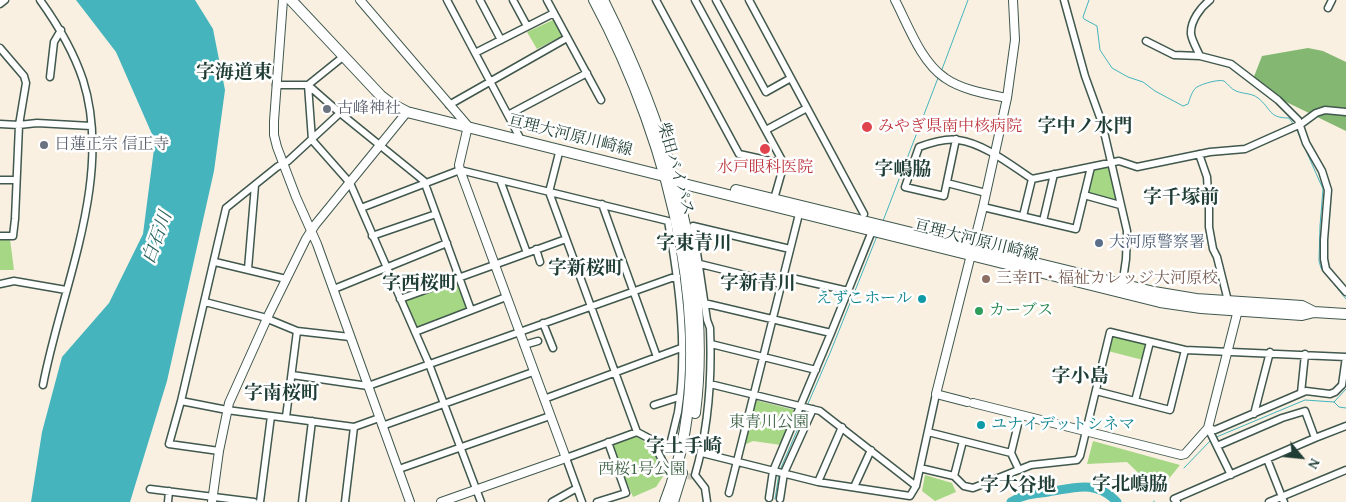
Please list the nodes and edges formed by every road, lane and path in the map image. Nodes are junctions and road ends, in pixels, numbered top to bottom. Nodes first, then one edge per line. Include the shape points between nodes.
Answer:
1 (5, 0) edge
2 (40, 0) edge
3 (283, 0) edge
4 (360, 0) edge
5 (447, 0) edge
6 (480, 0) edge
7 (514, 0) edge
8 (548, 0) edge
9 (594, 0) edge
10 (603, 0) edge
11 (656, 0) edge
12 (695, 0) edge
13 (716, 0) edge
14 (749, 0) edge
15 (895, 0) edge
16 (1014, 0) edge
17 (1064, 0) edge
18 (1210, 0) edge
19 (1332, 0) edge
20 (294, 3) edge
21 (0, 4) edge
22 (1328, 8) dead end
23 (554, 12) junction
24 (282, 15) junction
25 (527, 26) junction
26 (61, 30) junction
27 (567, 38) junction
28 (501, 40) junction
29 (1146, 42) dead end
30 (0, 48) edge
31 (475, 53) junction
32 (344, 56) junction
33 (1200, 56) junction
34 (587, 73) junction
35 (50, 77) dead end
36 (791, 78) junction
37 (490, 81) junction
38 (276, 85) junction
39 (308, 85) junction
40 (1008, 98) junction
41 (601, 100) dead end
42 (449, 104) junction
43 (807, 108) junction
44 (407, 112) junction
45 (1346, 112) edge
46 (340, 114) junction
47 (508, 115) junction
48 (0, 124) edge
49 (19, 125) junction
50 (91, 126) junction
51 (468, 126) junction
52 (1296, 126) junction
53 (766, 130) junction
54 (519, 139) junction
55 (956, 139) junction
56 (312, 140) junction
57 (379, 146) junction
58 (560, 149) junction
59 (1199, 154) junction
60 (996, 155) junction
61 (1112, 162) junction
62 (283, 163) junction
63 (784, 164) junction
64 (1091, 167) junction
65 (460, 170) junction
66 (1054, 174) junction
67 (671, 178) junction
68 (1032, 179) junction
69 (0, 180) edge
70 (16, 180) junction
71 (500, 180) junction
72 (350, 183) junction
73 (947, 183) junction
74 (426, 184) junction
75 (255, 185) junction
76 (550, 192) junction
77 (986, 193) junction
78 (1084, 195) junction
79 (774, 199) junction
80 (602, 204) junction
81 (1120, 205) junction
82 (983, 207) junction
83 (361, 208) junction
84 (800, 210) junction
85 (436, 214) junction
86 (864, 214) dead end
87 (1024, 216) junction
88 (1043, 221) junction
89 (311, 230) junction
90 (879, 230) junction
91 (0, 236) edge
92 (372, 236) junction
93 (566, 238) junction
94 (447, 244) junction
95 (536, 249) junction
96 (790, 249) junction
97 (972, 252) junction
98 (527, 253) junction
99 (215, 262) junction
100 (540, 262) dead end
101 (494, 264) junction
102 (700, 264) junction
103 (386, 267) junction
104 (248, 269) junction
105 (678, 276) junction
106 (784, 276) junction
107 (460, 278) junction
108 (286, 280) junction
109 (0, 284) edge
110 (781, 284) junction
111 (334, 289) junction
112 (1121, 289) junction
113 (66, 290) junction
114 (634, 291) junction
115 (848, 291) junction
116 (1346, 292) edge
117 (506, 297) junction
118 (400, 299) junction
119 (1228, 301) junction
120 (206, 302) junction
121 (704, 303) junction
122 (591, 306) junction
123 (1239, 306) junction
124 (471, 310) junction
125 (1346, 314) edge
126 (268, 318) junction
127 (773, 319) junction
128 (543, 323) junction
129 (297, 331) junction
130 (415, 332) junction
131 (519, 332) junction
132 (831, 333) junction
133 (350, 338) junction
134 (538, 341) dead end
135 (1150, 342) junction
136 (711, 344) junction
137 (524, 345) junction
138 (553, 348) dead end
139 (682, 348) junction
140 (1185, 350) junction
141 (1228, 350) junction
142 (1270, 352) junction
143 (1305, 354) junction
144 (764, 356) junction
145 (657, 357) junction
146 (429, 364) junction
147 (816, 370) junction
148 (533, 372) junction
149 (615, 373) junction
150 (292, 375) junction
151 (710, 384) junction
152 (43, 385) dead end
153 (368, 386) junction
154 (1096, 391) junction
155 (1301, 393) junction
156 (754, 394) junction
157 (936, 394) junction
158 (679, 397) junction
159 (544, 399) junction
160 (182, 401) junction
161 (1135, 401) junction
162 (444, 404) junction
163 (654, 405) dead end
164 (807, 407) junction
165 (227, 410) junction
166 (1254, 414) junction
167 (272, 416) junction
168 (550, 416) junction
169 (1020, 416) junction
170 (286, 417) junction
171 (379, 418) junction
172 (312, 421) junction
173 (382, 426) junction
174 (1346, 426) edge
175 (354, 427) junction
176 (842, 427) junction
177 (1210, 431) junction
178 (637, 432) junction
179 (928, 432) junction
180 (1086, 432) junction
181 (1315, 438) junction
182 (651, 439) junction
183 (963, 441) junction
184 (608, 442) junction
185 (1217, 446) junction
186 (460, 447) junction
187 (871, 450) junction
188 (219, 451) junction
189 (1011, 452) junction
190 (702, 453) junction
191 (566, 458) junction
192 (1267, 459) junction
193 (737, 462) junction
194 (920, 468) junction
195 (398, 469) junction
196 (1019, 470) junction
197 (1346, 470) edge
198 (668, 472) dead end
199 (778, 472) junction
200 (1231, 475) junction
201 (954, 476) junction
202 (818, 482) junction
203 (916, 486) junction
204 (854, 487) junction
205 (577, 488) junction
206 (150, 489) dead end
207 (476, 490) junction
208 (169, 492) junction
209 (729, 493) dead end
210 (769, 498) dead end
211 (780, 499) dead end
212 (1283, 499) edge
213 (213, 500) edge
214 (670, 500) edge
215 (168, 502) edge
216 (254, 502) edge
217 (260, 502) edge
218 (302, 502) edge
219 (345, 502) edge
220 (410, 502) edge
221 (441, 502) edge
222 (481, 502) edge
223 (552, 502) edge
224 (582, 502) edge
225 (597, 502) edge
226 (706, 502) edge
227 (1177, 502) edge
228 (1269, 502) edge

1 - 21 street
2 - 26 street
3 - 24 street
4 - 42 street
5 - 31 street
6 - 28 street
7 - 25 street
8 - 23 street
9 - 67 main road, 柴田バイパス via 634,86
10 - 67 main road, 柴田バイパス via 647,96
11 - 63 street via 739,154
12 - 53 street
13 - 36 street via 766,92
14 - 36 street
15 - 40 street via 923,53 944,78 964,87
16 - 40 street via 1015,40
17 - 61 street
18 - 33 street via 1192,23 1191,35
19 - 22 street
20 - 24 street
20 - 32 main road, 亘理大河原川崎線
23 - 25 street
23 - 27 street
24 - 38 street
25 - 28 street
26 - 35 street via 54,42
26 - 50 street via 84,82
27 - 34 street
27 - 37 street
28 - 31 street
29 - 33 street via 1174,55
30 - 49 street via 26,80
31 - 37 street
32 - 39 street
32 - 44 main road, 亘理大河原川崎線 via 381,96
33 - 52 street via 1240,69 1278,100
34 - 41 street
34 - 47 street
36 - 43 street
37 - 42 street
37 - 47 street
38 - 39 street
38 - 62 street via 274,134
39 - 46 street
39 - 56 street
40 - 60 street
42 - 51 street
43 - 53 street
43 - 86 street
44 - 51 main road, 亘理大河原川崎線
44 - 57 street
45 - 52 street via 1324,110
46 - 56 street
46 - 57 street
47 - 54 street
48 - 49 street
49 - 50 street
49 - 70 street
50 - 113 street via 90,181
51 - 54 main road, 亘理大河原川崎線
51 - 65 street
52 - 59 street via 1245,148
52 - 116 street via 1322,172 1328,190 1324,240 1326,269
53 - 63 street
54 - 58 main road, 亘理大河原川崎線
55 - 60 street
55 - 73 street
55 - 73 street via 919,147 905,187 944,196
56 - 62 street
56 - 72 street
57 - 72 street
57 - 74 street
58 - 67 main road, 亘理大河原川崎線
58 - 76 street
59 - 61 street via 1138,167
59 - 119 street via 1206,177 1208,226
60 - 68 street
60 - 77 street
61 - 64 street
61 - 81 street
62 - 75 street
62 - 89 street
63 - 79 street
64 - 66 street
64 - 78 street
65 - 71 street
65 - 74 street
65 - 101 street
66 - 68 street
66 - 88 street
67 - 79 main road, 亘理大河原川崎線
67 - 84 main road, 亘理大河原川崎線
67 - 214 main road, 柴田バイパス via 693,270 699,365 686,462
68 - 87 street
69 - 70 street
70 - 91 street via 13,236
71 - 76 street
71 - 98 street
72 - 83 street
72 - 89 street
73 - 77 street
74 - 83 street
74 - 85 street
75 - 99 street via 226,208
75 - 104 street
76 - 80 street
76 - 93 street
77 - 82 street
78 - 81 street
78 - 88 street via 1076,230
79 - 84 main road, 亘理大河原川崎線
80 - 105 street via 668,221
80 - 114 street
81 - 112 street via 1127,231
82 - 87 street
82 - 97 street
83 - 92 street
84 - 90 main road, 亘理大河原川崎線
84 - 96 street
85 - 92 street
85 - 94 street
87 - 88 street
89 - 108 street
89 - 111 street
90 - 97 main road, 亘理大河原川崎線
90 - 115 street
92 - 103 street
93 - 95 street
93 - 122 street
94 - 103 street
94 - 107 street
95 - 98 street
95 - 100 street
96 - 102 street via 693,226
96 - 106 street
97 - 112 main road, 亘理大河原川崎線
97 - 157 street
98 - 101 street
99 - 104 street
99 - 120 street
101 - 107 street
101 - 117 street
102 - 110 street
102 - 121 street
103 - 111 street
103 - 118 street
104 - 108 street
105 - 114 street
105 - 139 street
106 - 110 street
106 - 115 street
107 - 118 street
107 - 124 street
108 - 126 street
109 - 113 street via 14,281
110 - 127 street
111 - 133 street
112 - 119 main road, 亘理大河原川崎線
112 - 123 main road, 亘理大河原川崎線 via 1176,305
113 - 152 street
114 - 122 street
114 - 145 street
115 - 132 street
117 - 124 street
117 - 131 street
118 - 130 street
119 - 123 main road, 亘理大河原川崎線
120 - 126 street
120 - 160 street
121 - 127 street
121 - 136 street
122 - 128 street
122 - 149 street
123 - 125 main road, 亘理大河原川崎線 via 1302,315 1314,312
123 - 141 street
124 - 130 street
126 - 129 street
126 - 165 street
127 - 132 street
127 - 144 street
128 - 131 street
128 - 138 street
129 - 133 street
129 - 150 street
130 - 146 street
131 - 137 street
131 - 146 street
132 - 147 street
133 - 153 street
134 - 137 street
135 - 140 street
135 - 154 street via 1110,332
135 - 161 street
136 - 144 street
136 - 151 street
137 - 148 street
139 - 145 street
139 - 158 street
140 - 141 street
140 - 161 street via 1170,410
141 - 142 street
141 - 177 street
142 - 143 street
142 - 166 street
143 - 155 street
143 - 155 street via 1346,357 1340,389 1330,394
144 - 147 street
144 - 156 street
145 - 149 street
146 - 153 street
146 - 162 street
147 - 164 street
148 - 159 street
148 - 162 street
149 - 159 street
149 - 178 street
150 - 153 street
150 - 170 street
151 - 156 street
151 - 190 street
153 - 171 street
154 - 161 street
154 - 180 street
155 - 166 street
156 - 164 street
156 - 193 street
157 - 169 street
157 - 179 street
158 - 163 street
158 - 182 street via 669,449
159 - 168 street
160 - 165 street
160 - 188 street via 169,444
162 - 173 street
162 - 186 street
164 - 176 street via 820,411
164 - 199 street
164 - 199 street
165 - 167 street
165 - 188 street
166 - 177 street
167 - 170 street
167 - 217 street
168 - 186 street
168 - 191 street
169 - 180 street
169 - 189 street
170 - 172 street
171 - 173 street
171 - 175 street
172 - 175 street
172 - 218 street
173 - 195 street
174 - 181 street
175 - 219 street
176 - 187 street
176 - 202 street
177 - 180 street via 1181,455
177 - 185 street
178 - 182 street
178 - 184 street
179 - 183 street
179 - 194 street
180 - 196 street via 1077,460 1031,464
181 - 185 street via 1305,411
181 - 192 street
182 - 198 street
183 - 189 street
183 - 201 street
184 - 191 street
184 - 225 street via 626,492
185 - 200 street
186 - 195 street
186 - 207 street
187 - 203 street
187 - 204 street
188 - 213 street
189 - 196 street
190 - 193 street
190 - 226 street via 694,476 705,488
191 - 205 street
191 - 207 street
192 - 200 street
192 - 212 street
193 - 199 street
193 - 209 street
194 - 201 street
194 - 203 street
195 - 220 street
196 - 201 street via 973,488 964,486
197 - 212 street
199 - 202 street
199 - 210 street
199 - 211 street
200 - 227 street via 1174,499
202 - 204 street
203 - 204 street via 910,496
205 - 223 street
205 - 224 street
206 - 208 street
207 - 221 street
207 - 222 street
208 - 213 street
208 - 215 street
212 - 228 street
213 - 216 street

